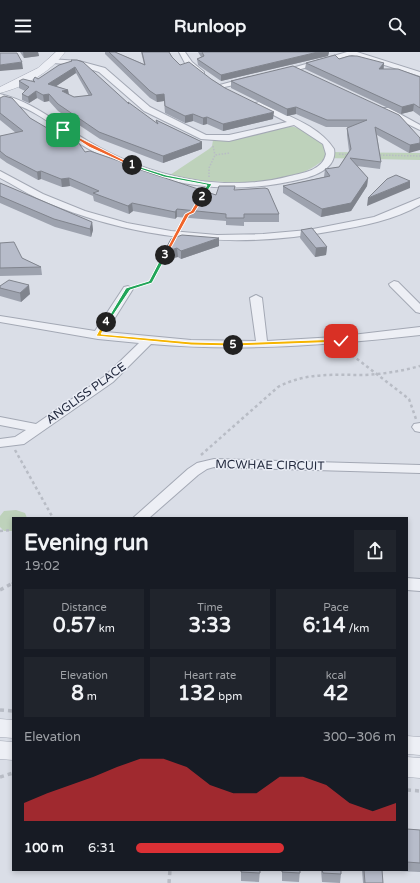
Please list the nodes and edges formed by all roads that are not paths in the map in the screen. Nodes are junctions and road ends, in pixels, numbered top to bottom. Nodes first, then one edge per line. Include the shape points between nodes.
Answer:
1 (61, 52) edge
2 (182, 52) edge
3 (351, 52) edge
4 (54, 61) junction
5 (294, 69) junction
6 (272, 74) edge
7 (420, 74) edge
8 (308, 76) edge
9 (257, 77) edge
10 (213, 82) junction
11 (0, 90) edge
12 (233, 92) edge
13 (0, 96) edge
14 (247, 99) edge
15 (378, 107) edge
16 (293, 123) junction
17 (420, 128) edge
18 (0, 174) edge
19 (420, 201) edge
20 (394, 284) dead end
21 (128, 289) road end
22 (256, 298) dead end
23 (420, 310) edge
24 (0, 319) edge
25 (420, 331) edge
26 (98, 335) junction
27 (148, 340) junction
28 (262, 345) junction
29 (0, 421) edge
30 (38, 428) junction
31 (5, 443) edge
32 (420, 469) edge
33 (141, 517) edge
34 (408, 584) edge
35 (420, 585) edge
36 (0, 728) edge
37 (12, 729) edge
38 (408, 745) edge
39 (420, 746) edge
40 (0, 750) edge
41 (12, 751) edge
42 (408, 767) edge
43 (420, 768) edge

1 - 4 street
2 - 10 street via 189,63
3 - 5 street
3 - 7 street
4 - 11 street via 28,78
4 - 16 street via 79,63 102,70 147,109 204,137 229,138
5 - 6 street
5 - 8 street
9 - 10 street
10 - 12 street
13 - 16 street via 30,107 72,136 113,157 165,176 210,184 240,186 278,182 305,175 324,166 330,157 328,145 318,136
14 - 16 street
15 - 17 street
18 - 19 street via 44,197 89,215 177,234 260,237 323,231 366,222
20 - 23 street
21 - 26 street
22 - 28 street
24 - 26 street
25 - 28 street via 341,341
26 - 27 street
27 - 28 street via 191,344
27 - 30 street, ANGLISS PLACE via 117,373
29 - 30 street, ANGLISS PLACE
30 - 31 street, ANGLISS PLACE via 19,441
32 - 33 street, MCWHAE CIRCUIT via 214,463 192,472
34 - 35 street
36 - 37 street
38 - 39 street
40 - 41 street
42 - 43 street

